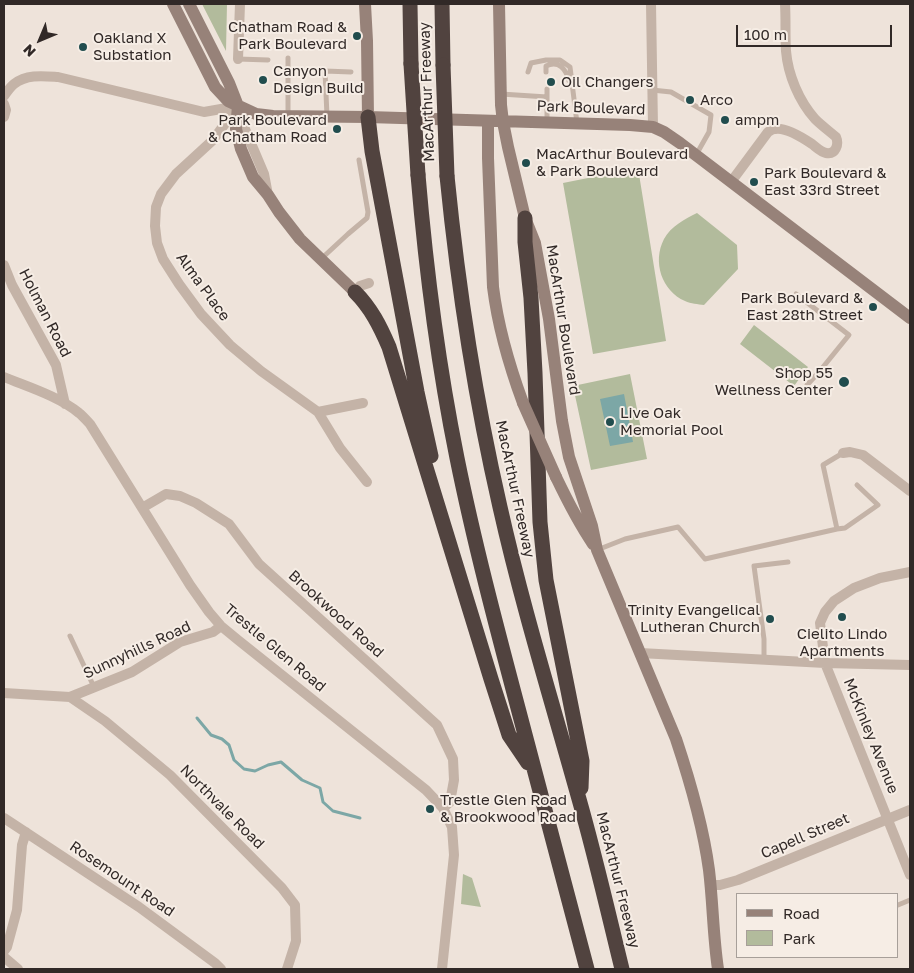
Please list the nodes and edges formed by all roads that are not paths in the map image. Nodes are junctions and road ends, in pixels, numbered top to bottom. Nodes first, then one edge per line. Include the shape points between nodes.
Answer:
1 (173, 4) edge
2 (189, 4) edge
3 (240, 4) edge
4 (365, 4) edge
5 (410, 4) edge
6 (442, 4) edge
7 (500, 4) edge
8 (651, 4) edge
9 (785, 4) edge
10 (288, 58) dead end
11 (238, 59) joint
12 (268, 60) dead end
13 (351, 72) dead end
14 (528, 72) dead end
15 (546, 72) dead end
16 (529, 89) dead end
17 (547, 89) dead end
18 (652, 90) junction
19 (501, 94) junction
20 (4, 96) edge
21 (530, 96) junction
22 (574, 96) junction
23 (547, 97) junction
24 (4, 104) edge
25 (238, 106) junction
26 (288, 116) junction
27 (4, 117) edge
28 (327, 117) junction
29 (368, 117) junction
30 (488, 121) junction
31 (503, 122) junction
32 (546, 123) junction
33 (577, 123) junction
34 (653, 127) junction
35 (696, 155) junction
36 (359, 160) dead end
37 (731, 182) junction
38 (525, 218) junction
39 (321, 259) junction
40 (4, 265) edge
41 (369, 283) dead end
42 (355, 292) junction
43 (796, 294) dead end
44 (910, 318) edge
45 (4, 377) edge
46 (807, 385) dead end
47 (363, 403) dead end
48 (65, 404) junction
49 (318, 412) junction
50 (844, 453) joint
51 (367, 482) dead end
52 (857, 485) dead end
53 (910, 491) edge
54 (142, 508) junction
55 (837, 529) junction
56 (597, 550) junction
57 (788, 562) dead end
58 (910, 572) edge
59 (460, 576) junction
60 (221, 626) junction
61 (70, 636) dead end
62 (640, 653) junction
63 (764, 660) junction
64 (825, 663) junction
65 (910, 665) edge
66 (94, 687) junction
67 (4, 693) edge
68 (70, 696) junction
69 (536, 774) junction
70 (580, 802) junction
71 (443, 808) junction
72 (910, 810) edge
73 (4, 818) edge
74 (888, 818) junction
75 (26, 832) junction
76 (910, 875) edge
77 (710, 885) junction
78 (4, 951) edge
79 (4, 957) edge
80 (18, 969) edge
81 (221, 969) edge
82 (287, 969) edge
83 (442, 969) edge
84 (587, 969) edge
85 (622, 969) edge
86 (718, 969) edge

1 - 25 main road, Park Boulevard via 215,87 228,101
2 - 25 main road
3 - 11 street
4 - 29 main road
5 - 69 highway, MacArthur Freeway, bridge via 418,175 433,317 470,520
6 - 70 highway, MacArthur Freeway, bridge via 447,176 474,381 522,595
7 - 19 main road, MacArthur Boulevard
8 - 18 street
9 - 37 street via 786,52 796,88 816,119 836,137 838,146 826,153 790,131 776,128 768,132
10 - 26 lane
11 - 12 lane
13 - 28 lane via 326,71
14 - 22 lane via 531,63 560,60 570,67
15 - 22 lane via 546,66 552,63 564,68
16 - 21 lane
17 - 23 lane
18 - 34 street
18 - 35 lane via 672,92 711,115 709,132
19 - 21 lane
19 - 31 main road, MacArthur Boulevard
20 - 25 street via 13,84 37,76 58,77 204,112
21 - 23 lane
22 - 33 lane
23 - 32 lane
24 - 27 street
25 - 26 main road, Park Boulevard via 256,114
25 - 39 main road via 236,129 253,177 295,232
25 - 49 street, Alma Place via 214,140 176,174 161,194 156,207 157,243 179,284 230,345
26 - 28 main road, Park Boulevard
28 - 29 main road, Park Boulevard
29 - 30 main road, Park Boulevard
29 - 59 highway via 417,392
30 - 31 main road, Park Boulevard
30 - 56 main road, MacArthur Boulevard, bridge via 493,287 505,348 523,403 556,477 577,520
31 - 32 main road, Park Boulevard
31 - 38 main road, MacArthur Boulevard
32 - 33 main road, Park Boulevard
33 - 34 main road, Park Boulevard
34 - 35 main road, Park Boulevard
35 - 37 main road, Park Boulevard
36 - 39 lane via 367,218
37 - 44 main road, Park Boulevard
38 - 56 main road, MacArthur Boulevard via 535,243 549,319 569,457
38 - 70 highway via 540,522 546,580 582,761
39 - 42 main road
40 - 48 street, Holman Road via 56,365
41 - 42 street
42 - 59 highway via 372,312 389,347
43 - 46 lane via 849,335
45 - 48 street, Trestle Glen Road
47 - 49 street
48 - 54 street, Trestle Glen Road via 90,424
49 - 51 street, Alma Place via 340,448
50 - 53 street via 863,455
50 - 55 lane via 823,465
52 - 55 lane via 878,505 845,528
54 - 60 street, Trestle Glen Road via 190,585
54 - 71 street, Brookwood Road via 166,494 180,496 229,524 259,564 437,726 453,759 450,802
55 - 56 lane via 704,559 678,527 625,539
56 - 62 main road, MacArthur Boulevard
57 - 63 lane via 754,566
58 - 64 street, McKinley Avenue via 880,578 834,600 820,623
59 - 69 highway via 509,735
60 - 66 street, Sunnyhills Road via 213,632 180,642 132,672
60 - 71 street, Trestle Glen Road via 426,790
61 - 66 lane
62 - 63 street
62 - 77 main road, MacArthur Boulevard via 686,770 703,839
63 - 64 street
64 - 65 street
64 - 74 street, McKinley Avenue
66 - 68 street, Sunnyhills Road
67 - 68 street, Sunnyhills Road
68 - 82 street, Northvale Road via 170,775 282,888 295,905 296,941
69 - 84 highway, MacArthur Freeway
70 - 85 highway, MacArthur Freeway
71 - 83 street, Trestle Glen Road via 452,827 454,856
72 - 74 street, Capell Street
73 - 75 street, Rosemount Road
74 - 76 street, McKinley Avenue
74 - 77 street, Capell Street via 738,880
75 - 78 street via 22,845 18,910
75 - 81 street, Rosemount Road via 139,906
77 - 86 main road, MacArthur Boulevard
79 - 80 street

